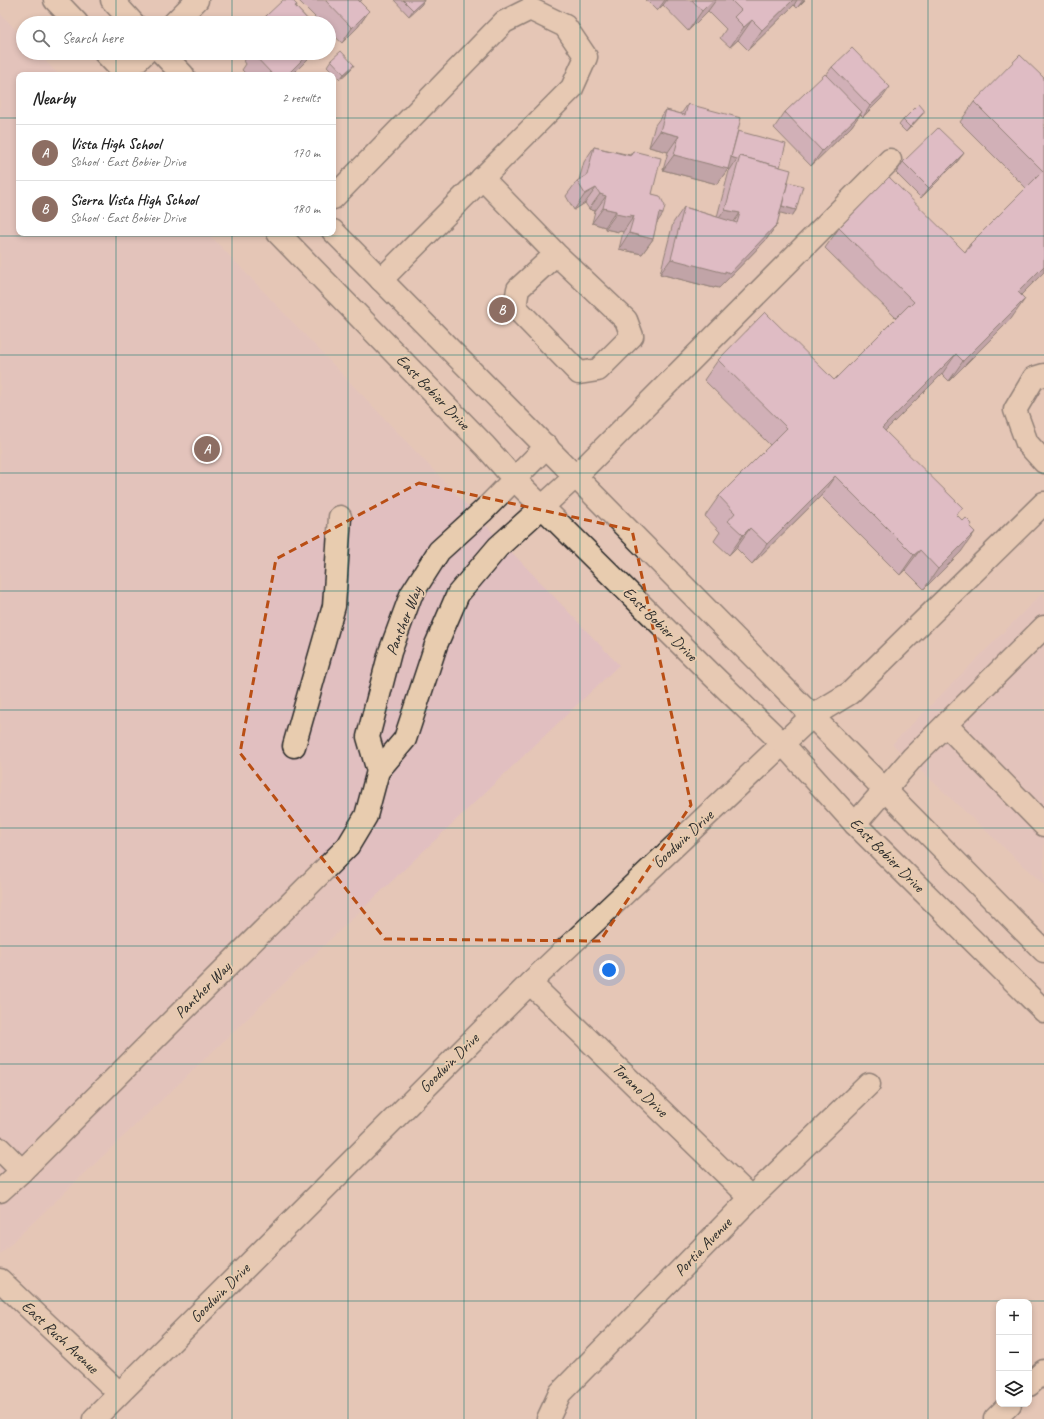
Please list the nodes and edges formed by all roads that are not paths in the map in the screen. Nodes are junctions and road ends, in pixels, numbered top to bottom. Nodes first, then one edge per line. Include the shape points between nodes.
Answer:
1 (55, 0) edge
2 (112, 0) edge
3 (197, 0) edge
4 (70, 16) edge
5 (127, 16) edge
6 (181, 16) edge
7 (112, 60) edge
8 (138, 60) edge
9 (169, 60) edge
10 (123, 72) edge
11 (127, 72) edge
12 (180, 72) edge
13 (890, 160) dead end
14 (482, 178) junction
15 (336, 195) edge
16 (336, 234) edge
17 (281, 236) edge
18 (556, 254) junction
19 (381, 280) junction
20 (1044, 375) edge
21 (547, 446) junction
22 (1044, 462) edge
23 (575, 477) junction
24 (514, 480) junction
25 (1044, 503) edge
26 (542, 507) junction
27 (340, 517) dead end
28 (1044, 627) edge
29 (812, 716) junction
30 (946, 725) junction
31 (783, 744) junction
32 (294, 746) dead end
33 (378, 771) junction
34 (885, 789) junction
35 (855, 824) junction
36 (1044, 825) edge
37 (1044, 951) edge
38 (530, 983) junction
39 (1044, 1012) edge
40 (869, 1084) dead end
41 (0, 1149) edge
42 (22, 1171) junction
43 (0, 1191) edge
44 (750, 1198) junction
45 (0, 1280) edge
46 (1044, 1371) edge
47 (1032, 1383) edge
48 (120, 1393) junction
49 (1007, 1407) edge
50 (94, 1419) edge
51 (548, 1419) edge
52 (995, 1419) edge

1 - 4 main road
2 - 5 main road
3 - 6 main road
7 - 10 main road
8 - 11 main road
9 - 12 main road
13 - 23 main road, Panther Way
14 - 15 main road via 572,88 586,57 565,26 530,9 504,22
14 - 18 main road
14 - 19 main road
16 - 19 main road
17 - 24 main road, East Bobier Drive via 485,446
18 - 18 main road via 518,289 516,306 579,373 598,370 632,336 626,320
19 - 21 main road
20 - 22 main road via 1034,378 1015,410 1027,443
21 - 23 main road
21 - 24 main road, Panther Way
23 - 26 main road, Panther Way
23 - 29 main road
24 - 26 main road, East Bobier Drive
24 - 33 main road, Panther Way via 439,552 411,596 390,652 368,737
25 - 29 main road, Goodwin Drive via 850,693
26 - 31 main road, East Bobier Drive
26 - 33 main road, Panther Way via 498,547 458,594 436,645 405,740
27 - 32 main road via 334,606
28 - 30 main road
29 - 31 main road, Goodwin Drive
29 - 34 main road
30 - 34 main road
30 - 36 main road
31 - 35 main road, East Bobier Drive
31 - 38 main road, Goodwin Drive
33 - 42 main road, Panther Way via 366,816 348,846
34 - 35 main road
34 - 37 main road
35 - 39 main road, East Bobier Drive
38 - 44 main road, Torano Drive
38 - 48 main road, Goodwin Drive
40 - 44 main road, Portia Avenue
41 - 42 main road
42 - 43 main road, Panther Way
44 - 51 main road, Portia Avenue via 560,1393
45 - 48 main road, East Rush Avenue
46 - 47 main road
48 - 50 main road, Goodwin Drive
49 - 52 main road

